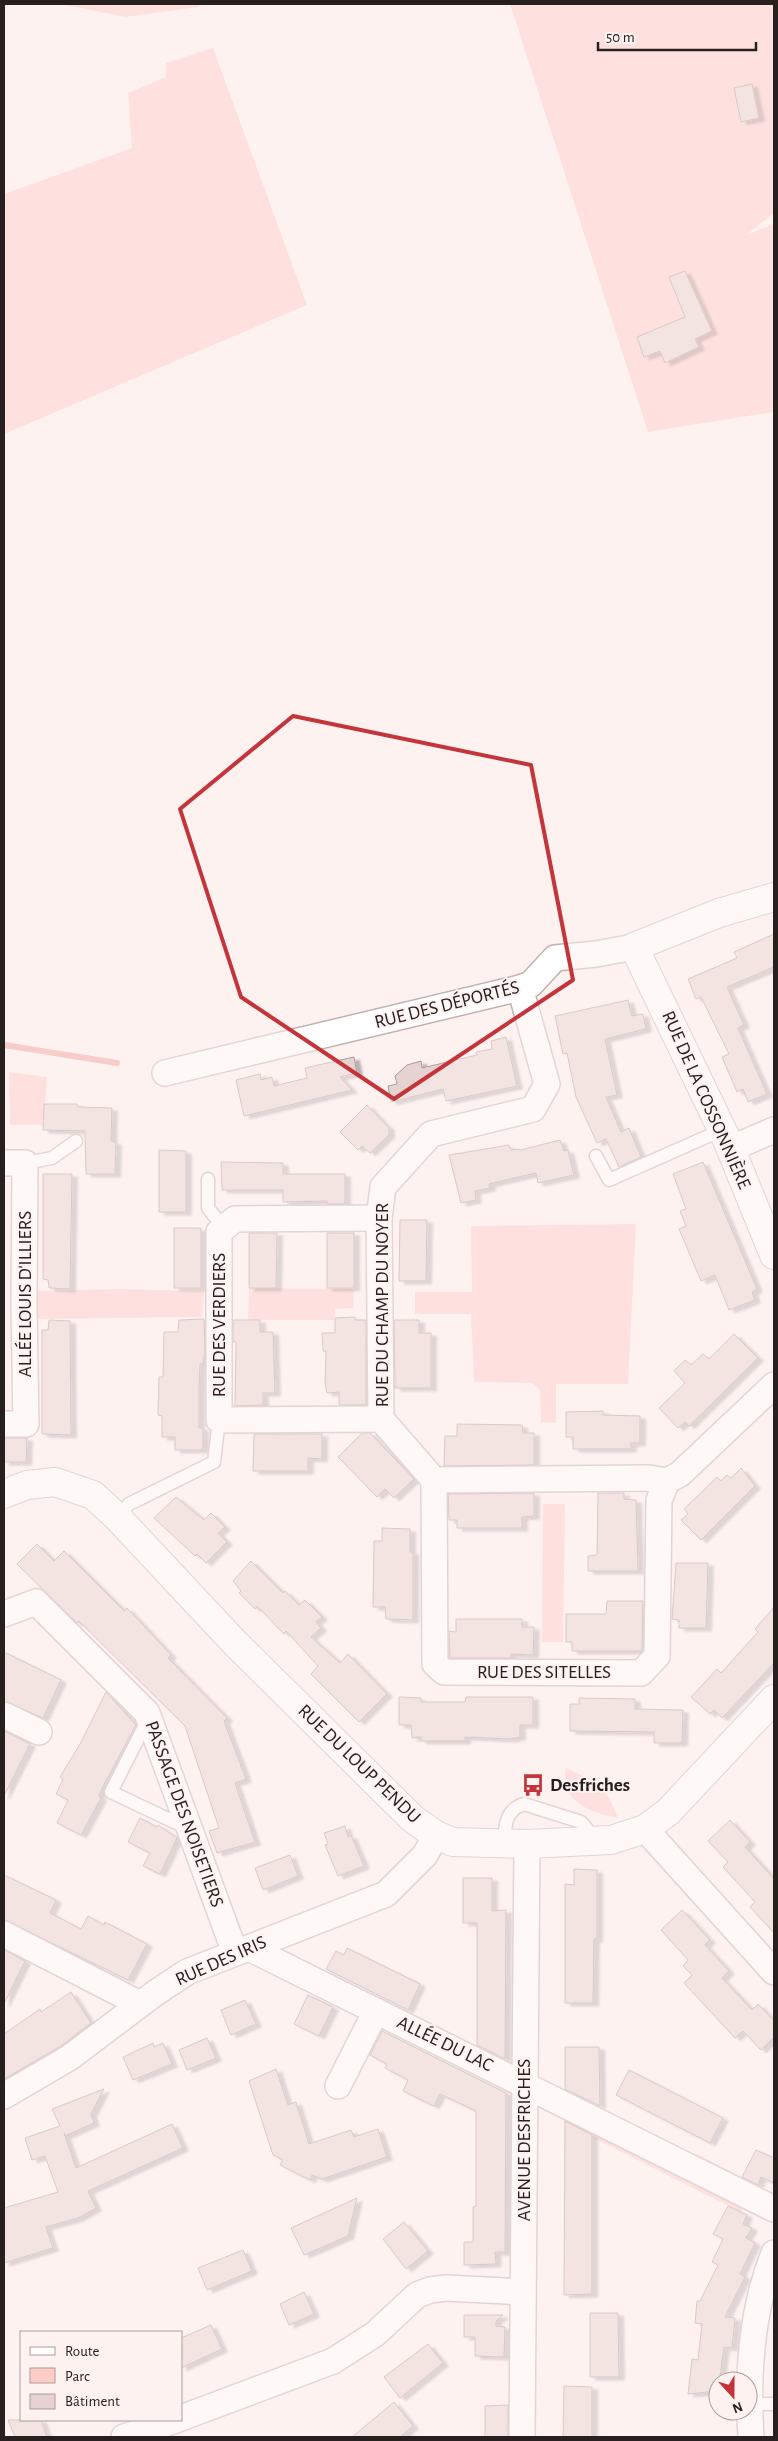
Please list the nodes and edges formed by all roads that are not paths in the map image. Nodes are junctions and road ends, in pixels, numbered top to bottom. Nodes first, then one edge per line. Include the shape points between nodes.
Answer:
1 (774, 897) edge
2 (634, 947) junction
3 (520, 988) junction
4 (165, 1073) dead end
5 (774, 1130) edge
6 (726, 1139) junction
7 (76, 1141) dead end
8 (596, 1156) dead end
9 (15, 1163) edge
10 (208, 1179) dead end
11 (378, 1218) junction
12 (224, 1228) junction
13 (774, 1255) edge
14 (774, 1385) edge
15 (381, 1419) junction
16 (219, 1420) junction
17 (4, 1424) edge
18 (434, 1480) junction
19 (667, 1481) junction
20 (4, 1494) edge
21 (117, 1517) junction
22 (4, 1614) edge
23 (774, 1699) edge
24 (4, 1715) edge
25 (149, 1717) junction
26 (39, 1732) dead end
27 (189, 1828) junction
28 (645, 1829) junction
29 (436, 1835) junction
30 (592, 1841) junction
31 (515, 1843) junction
32 (4, 1934) edge
33 (242, 1951) junction
34 (774, 1972) edge
35 (140, 2004) junction
36 (376, 2011) junction
37 (523, 2084) junction
38 (338, 2086) dead end
39 (4, 2096) edge
40 (774, 2209) edge
41 (774, 2253) edge
42 (523, 2292) junction
43 (751, 2371) edge
44 (758, 2404) edge
45 (774, 2404) edge
46 (182, 2418) edge
47 (173, 2421) edge
48 (750, 2421) edge
49 (124, 2437) edge
50 (522, 2437) edge
51 (751, 2437) edge

1 - 2 street, RUE DES DÉPORTÉS via 718,914
2 - 3 street, RUE DES DÉPORTÉS via 555,958 531,984
2 - 6 street, RUE DE LA COSSONNIÈRE
3 - 4 street, RUE DES DÉPORTÉS
3 - 11 street, RUE DU CHAMP DU NOYER via 547,1084 533,1109 431,1134 383,1187
5 - 6 street
6 - 8 lane via 609,1180
6 - 13 street, RUE DE LA COSSONNIÈRE
7 - 9 lane via 52,1158
9 - 17 street, ALLÉE LOUIS D'ILLIERS via 24,1306 26,1424
10 - 12 lane via 208,1208
11 - 12 street, RUE DES VERDIERS via 235,1219
11 - 15 street, RUE DU CHAMP DU NOYER
12 - 16 street, RUE DES VERDIERS via 219,1232
14 - 19 street via 680,1474
15 - 16 street, RUE DES VERDIERS
15 - 18 street, RUE DU CHAMP DU NOYER
16 - 21 lane via 214,1462 129,1504
18 - 19 street via 649,1478
18 - 19 street, RUE DES SITELLES via 435,1664 444,1672 641,1673 657,1656 659,1500
20 - 21 street, RUE DU LOUP PENDU via 27,1485 55,1482 93,1495
21 - 29 street, RUE DU LOUP PENDU via 234,1644 413,1819
22 - 25 street, PASSAGE DES NOISETIERS via 36,1602
23 - 28 street, RUE DU LOUP PENDU via 668,1812
24 - 26 street
25 - 27 street, PASSAGE DES NOISETIERS
25 - 27 lane via 112,1792
27 - 33 street, PASSAGE DES NOISETIERS
28 - 30 street, RUE DU LOUP PENDU via 610,1840
28 - 34 street
29 - 31 street, RUE DU LOUP PENDU via 453,1842
29 - 33 street, RUE DES IRIS via 425,1855 386,1894
30 - 31 street, RUE DU LOUP PENDU
30 - 31 lane via 581,1822 524,1804 509,1813
31 - 37 street, AVENUE DESFRICHES
32 - 35 street
33 - 35 street, RUE DES IRIS via 187,1972
33 - 36 street, ALLÉE DU LAC
35 - 39 street, RUE DES IRIS via 69,2058
36 - 37 street, ALLÉE DU LAC
36 - 38 street
37 - 40 street, ALLÉE DU LAC
37 - 42 street, AVENUE DESFRICHES
41 - 43 street via 762,2282 752,2340
42 - 46 street via 430,2290 411,2299 375,2334 333,2361
42 - 50 street, AVENUE DESFRICHES
44 - 45 lane
47 - 49 street
48 - 51 street

